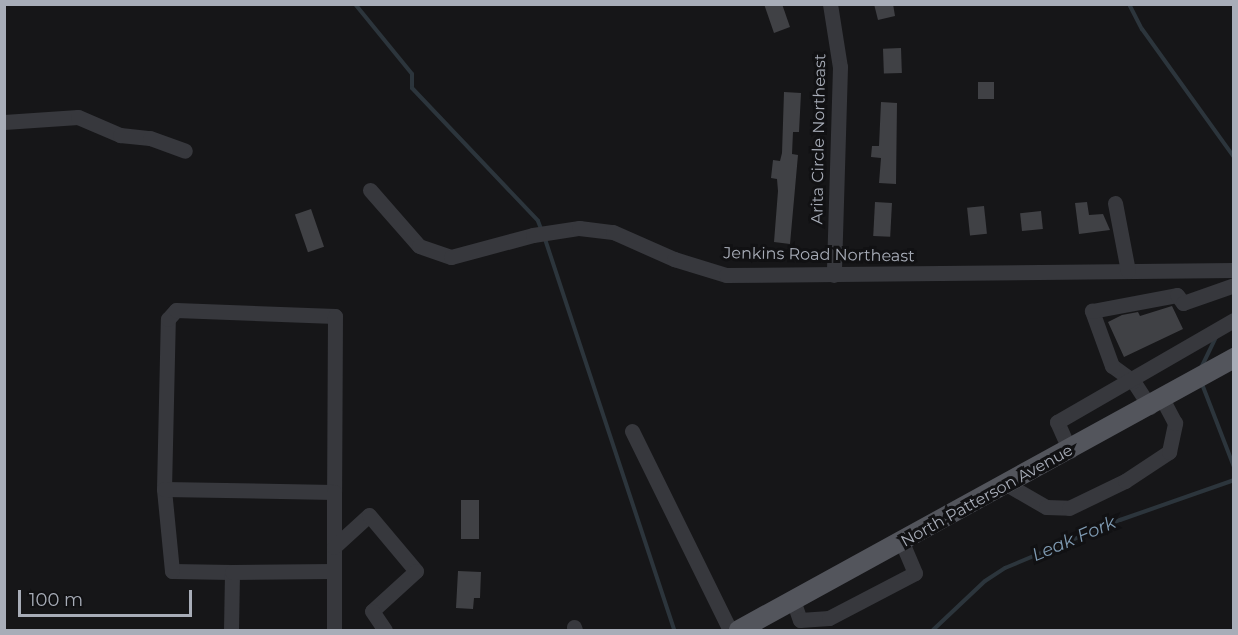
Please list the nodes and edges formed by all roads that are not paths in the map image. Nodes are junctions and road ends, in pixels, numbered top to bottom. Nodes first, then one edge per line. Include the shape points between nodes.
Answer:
1 (830, 4) edge
2 (4, 122) edge
3 (185, 151) dead end
4 (370, 190) dead end
5 (1114, 203) dead end
6 (1233, 270) edge
7 (1128, 271) junction
8 (834, 275) junction
9 (1233, 285) edge
10 (1233, 320) edge
11 (1233, 358) edge
12 (1133, 381) junction
13 (1156, 403) junction
14 (632, 431) dead end
15 (1070, 451) junction
16 (1008, 485) junction
17 (164, 489) junction
18 (334, 492) junction
19 (902, 542) junction
20 (334, 547) junction
21 (333, 571) junction
22 (232, 572) junction
23 (793, 600) junction
24 (231, 630) edge
25 (334, 630) edge
26 (385, 630) edge
27 (730, 630) edge
28 (739, 630) edge

1 - 8 street, Arita Circle Northeast via 840,67
2 - 3 street via 78,117 120,135 150,138
4 - 8 street, Jenkins Road Northeast via 419,246 451,257 533,235 579,228 613,232 674,259 726,275
5 - 7 street
6 - 7 street, Jenkins Road Northeast
7 - 8 street, Jenkins Road Northeast
9 - 12 street via 1183,303 1177,295 1092,311 1112,366
10 - 12 street via 1143,369
11 - 13 main road, North Patterson Avenue
12 - 13 street
12 - 15 street via 1057,422
13 - 15 main road, North Patterson Avenue
13 - 16 street via 1175,423 1169,452 1125,481 1069,508 1046,507
14 - 27 street
15 - 16 main road, North Patterson Avenue
16 - 19 main road, North Patterson Avenue
17 - 18 street
17 - 18 street via 168,319 176,310 335,316
17 - 22 street via 172,571
18 - 20 street
19 - 23 main road, North Patterson Avenue
19 - 23 street via 915,573 829,618 800,620
20 - 21 street
20 - 26 street via 369,515 416,571 372,611
21 - 22 street
21 - 25 street
22 - 24 street
23 - 28 main road, North Patterson Avenue

